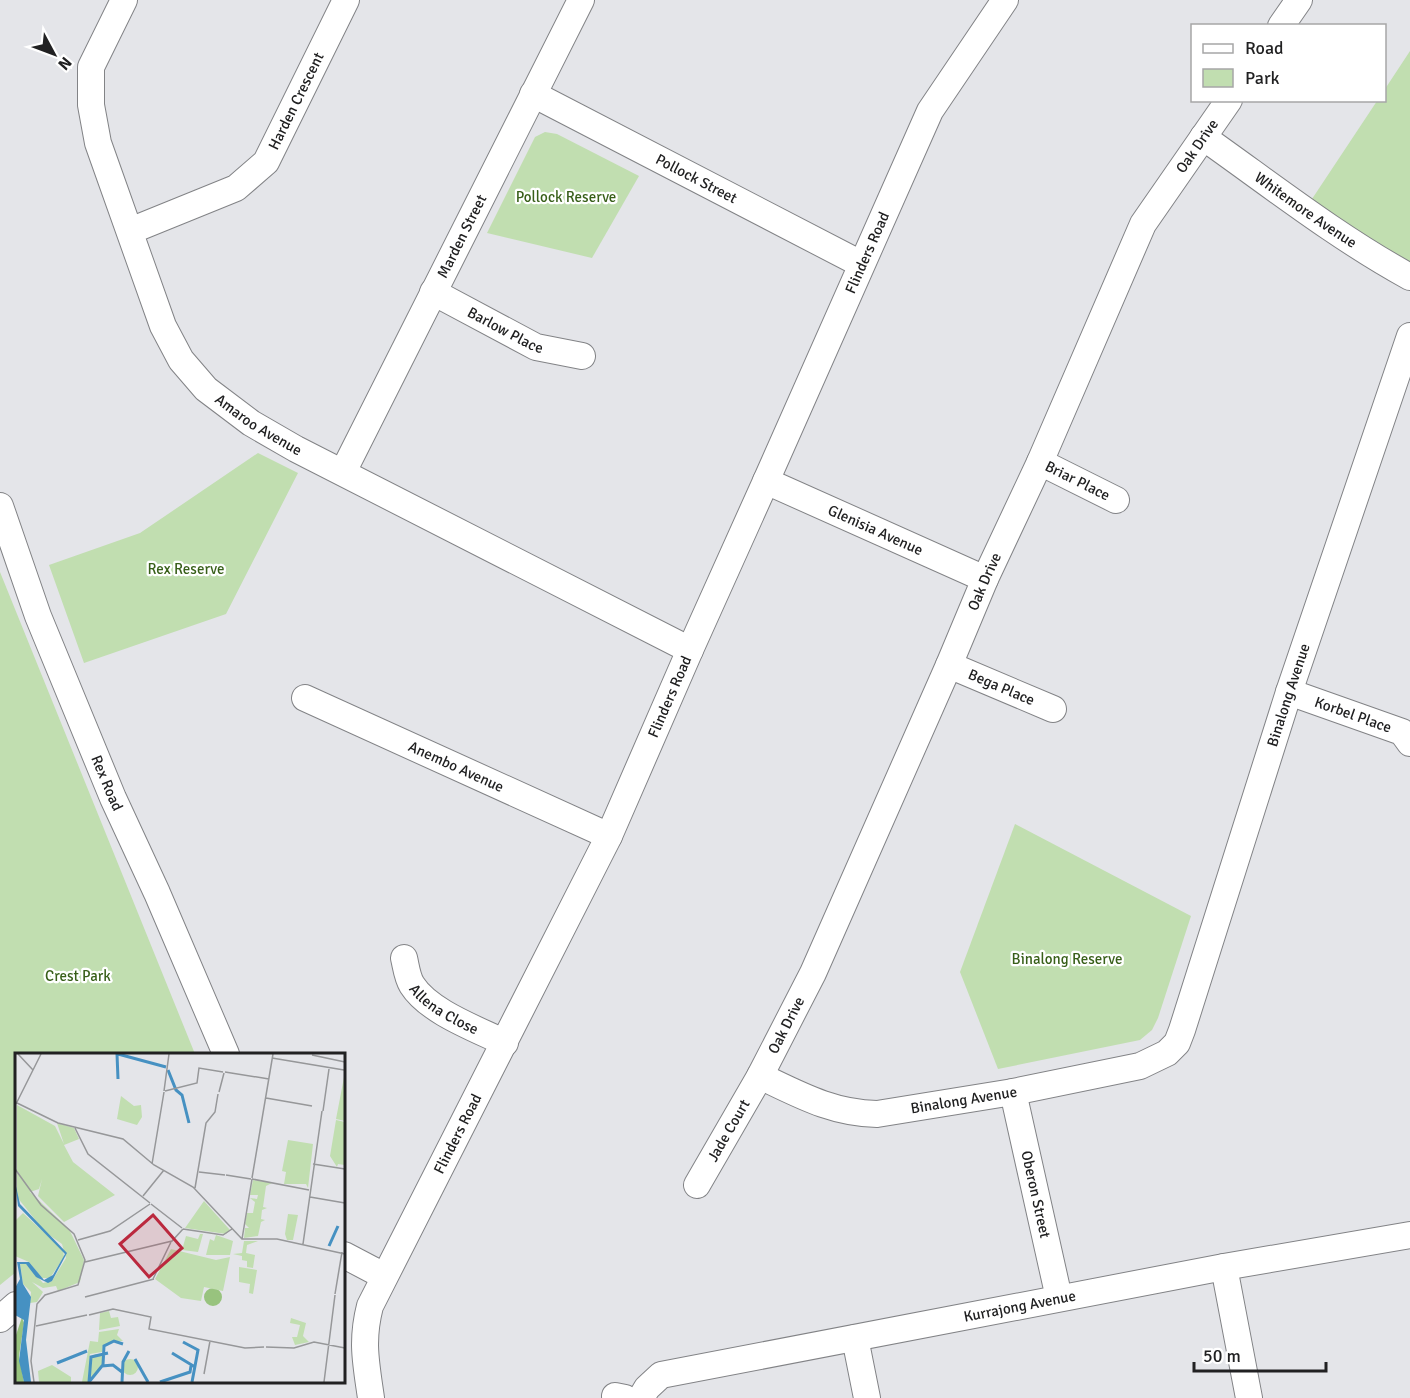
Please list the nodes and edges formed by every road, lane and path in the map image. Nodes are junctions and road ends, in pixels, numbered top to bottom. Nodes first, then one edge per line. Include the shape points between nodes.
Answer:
1 (124, 0) edge
2 (346, 0) edge
3 (581, 0) edge
4 (1005, 0) edge
5 (1299, 0) edge
6 (1282, 24) edge
7 (533, 94) junction
8 (1228, 102) edge
9 (1203, 138) junction
10 (130, 231) junction
11 (861, 264) junction
12 (1410, 277) edge
13 (433, 292) junction
14 (1410, 336) edge
15 (582, 356) dead end
16 (1040, 462) junction
17 (343, 472) junction
18 (766, 481) junction
19 (1116, 500) dead end
20 (0, 506) edge
21 (985, 579) junction
22 (690, 650) junction
23 (949, 665) junction
24 (1289, 692) junction
25 (305, 698) dead end
26 (1053, 709) dead end
27 (1410, 743) edge
28 (609, 836) junction
29 (404, 958) dead end
30 (505, 1043) junction
31 (226, 1053) edge
32 (760, 1076) junction
33 (1013, 1092) junction
34 (697, 1185) dead end
35 (1410, 1235) edge
36 (345, 1256) edge
37 (1224, 1267) junction
38 (384, 1276) junction
39 (1059, 1298) junction
40 (15, 1306) edge
41 (0, 1319) edge
42 (855, 1338) junction
43 (371, 1398) edge
44 (641, 1398) edge
45 (867, 1398) edge
46 (1249, 1398) edge

1 - 10 street, Amaroo Avenue via 91,67 91,105 98,143
2 - 10 street, Harden Crescent via 266,162 236,188
3 - 7 street, Marden Street
4 - 11 street, Flinders Road via 930,111
5 - 6 street
7 - 11 street, Pollock Street
7 - 13 street, Marden Street
8 - 9 street, Oak Drive
9 - 12 street, Whitemore Avenue
9 - 16 street, Oak Drive via 1143,224
10 - 17 street, Amaroo Avenue via 163,326 181,360 206,389 251,423
11 - 18 street, Flinders Road
13 - 15 street, Barlow Place via 536,347
13 - 17 street, Marden Street
14 - 24 street, Binalong Avenue
16 - 19 street, Briar Place
16 - 21 street, Oak Drive
17 - 22 street, Amaroo Avenue
18 - 21 street, Glenisia Avenue
18 - 22 street, Flinders Road
20 - 31 street, Rex Road via 38,616 112,798
21 - 23 street, Oak Drive
22 - 28 street, Flinders Road
23 - 26 street, Bega Place
23 - 32 street, Oak Drive via 813,973
24 - 27 street, Korbel Place via 1402,732
24 - 33 street, Binalong Avenue via 1174,1060
25 - 28 street, Anembo Avenue
28 - 30 street, Flinders Road
29 - 30 street, Allena Close via 411,983 421,996
30 - 38 street, Flinders Road
32 - 33 street, Binalong Avenue via 827,1107 859,1114
32 - 34 street, Jade Court
33 - 39 street, Oberon Street
35 - 37 street, Kurrajong Avenue
36 - 38 street
37 - 39 street, Kurrajong Avenue
37 - 46 street
38 - 43 street, Flinders Road via 365,1326 363,1346
39 - 42 street, Kurrajong Avenue
40 - 41 street
42 - 44 street, Kurrajong Avenue via 661,1375
42 - 45 street

